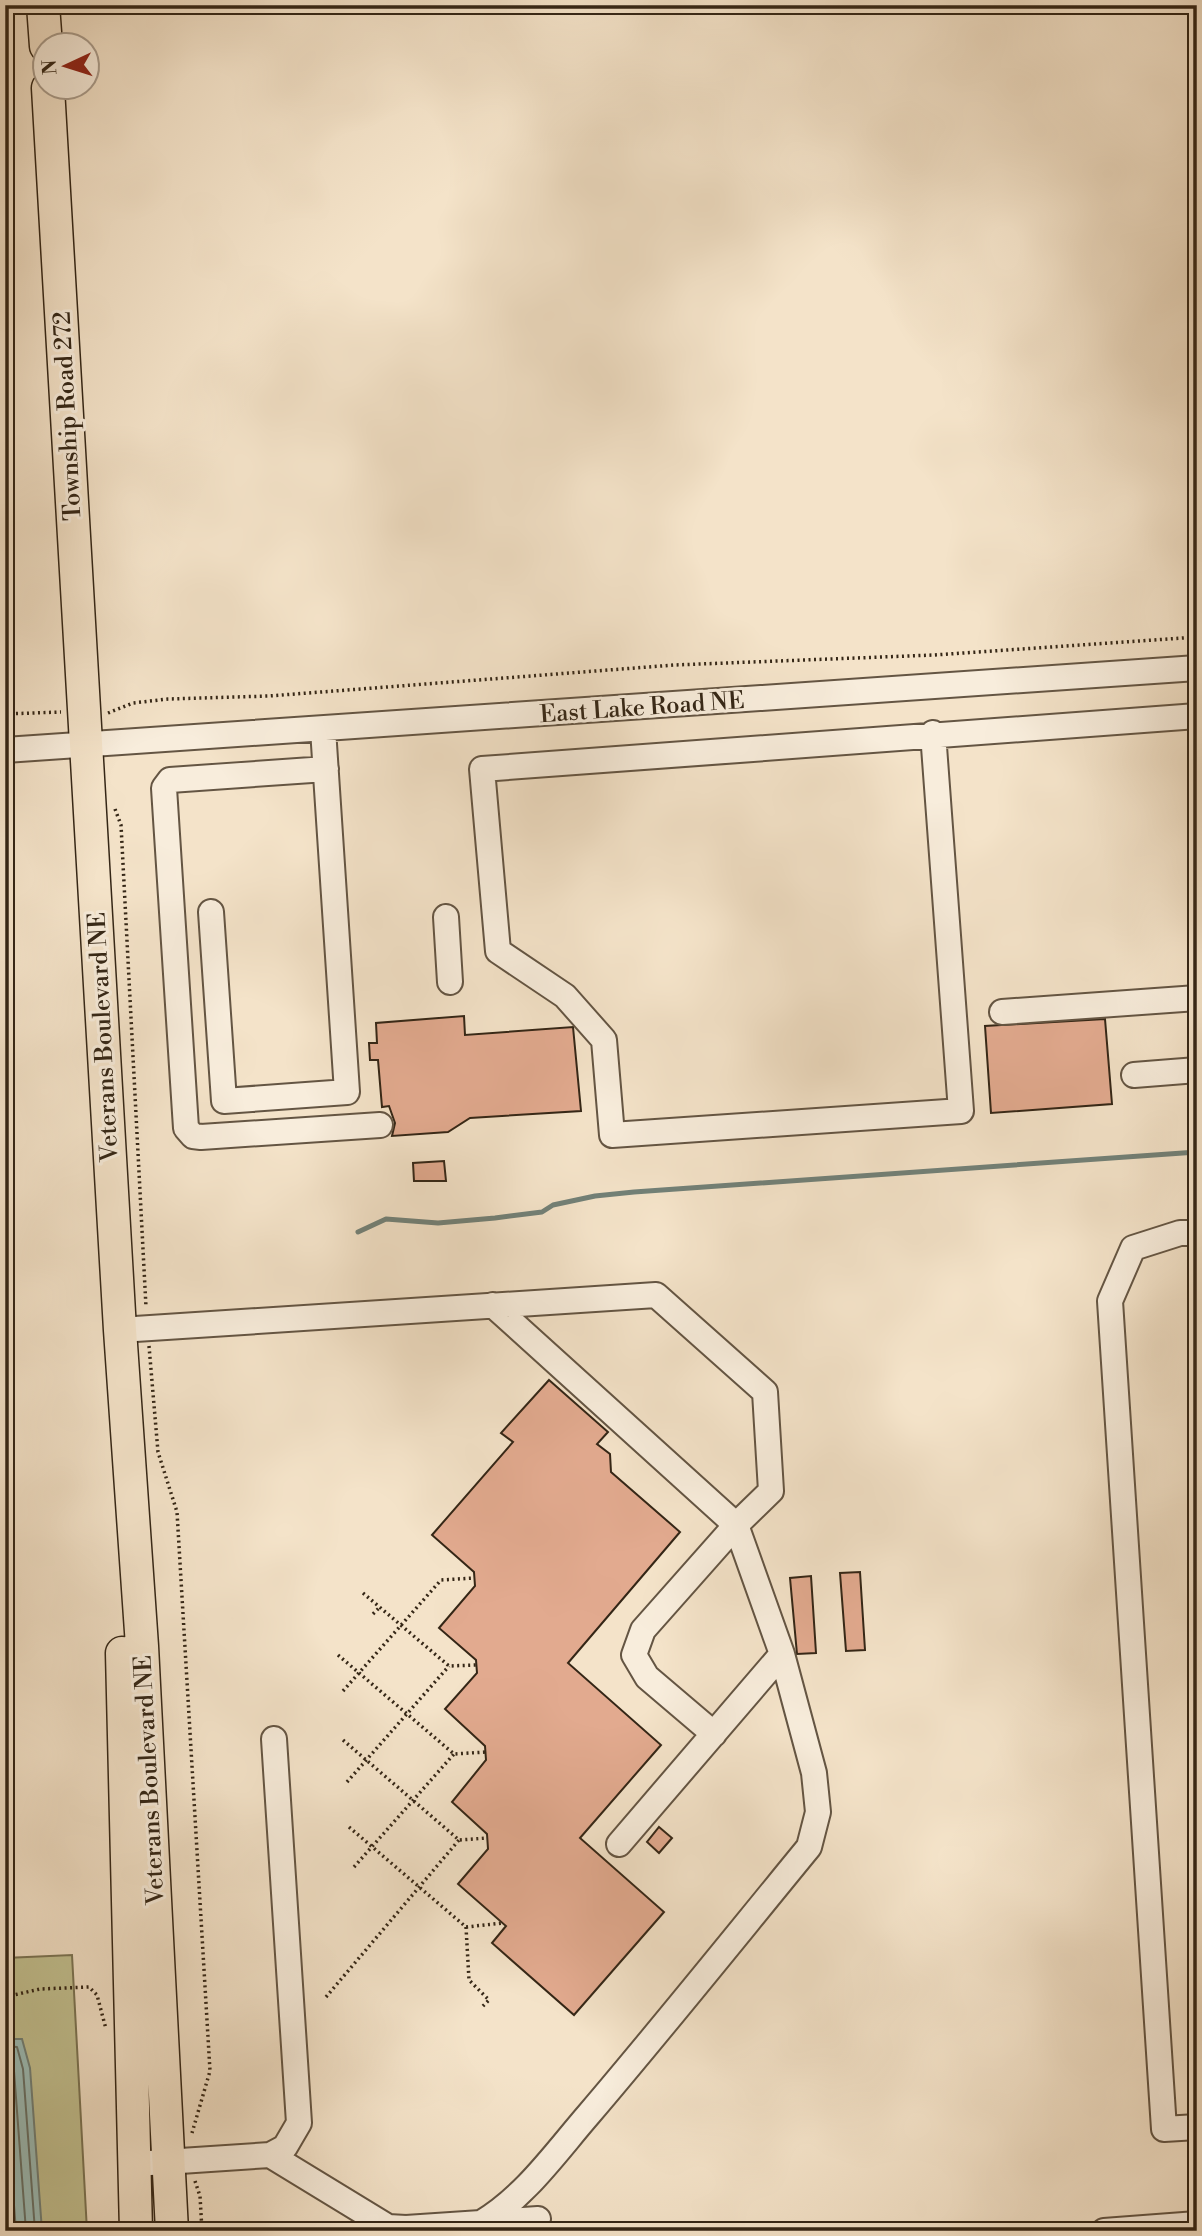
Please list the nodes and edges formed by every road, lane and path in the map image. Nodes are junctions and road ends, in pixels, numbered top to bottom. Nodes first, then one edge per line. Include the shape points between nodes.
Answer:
1 (43, 5) edge
2 (45, 32) edge
3 (49, 102) edge
4 (1197, 637) edge
5 (1197, 668) edge
6 (47, 711) dead end
7 (108, 713) dead end
8 (5, 714) edge
9 (1197, 716) edge
10 (323, 729) junction
11 (933, 733) junction
12 (87, 745) junction
13 (5, 750) edge
14 (326, 769) junction
15 (112, 800) dead end
16 (211, 912) dead end
17 (446, 917) dead end
18 (450, 982) dead end
19 (1197, 998) edge
20 (1002, 1012) dead end
21 (1197, 1070) edge
22 (1134, 1075) dead end
23 (380, 1125) dead end
24 (1197, 1233) edge
25 (493, 1305) junction
26 (133, 1329) junction
27 (736, 1525) junction
28 (474, 1578) dead end
29 (363, 1593) dead end
30 (380, 1607) junction
31 (373, 1614) dead end
32 (401, 1625) junction
33 (338, 1654) dead end
34 (782, 1654) junction
35 (476, 1665) dead end
36 (449, 1666) junction
37 (359, 1673) junction
38 (343, 1691) dead end
39 (407, 1713) junction
40 (714, 1734) junction
41 (274, 1739) dead end
42 (343, 1740) dead end
43 (486, 1752) dead end
44 (454, 1754) junction
45 (366, 1760) junction
46 (347, 1782) dead end
47 (413, 1800) junction
48 (349, 1827) dead end
49 (487, 1838) dead end
50 (459, 1840) junction
51 (619, 1844) dead end
52 (372, 1847) junction
53 (354, 1867) dead end
54 (419, 1887) junction
55 (503, 1923) dead end
56 (466, 1927) junction
57 (5, 1997) edge
58 (326, 1997) dead end
59 (481, 2008) dead end
60 (107, 2035) dead end
61 (1197, 2127) edge
62 (270, 2155) junction
63 (179, 2161) junction
64 (135, 2164) junction
65 (538, 2219) dead end
66 (481, 2223) junction
67 (1197, 2224) edge
68 (136, 2231) edge
69 (172, 2231) edge
70 (202, 2231) edge
71 (1104, 2231) edge

1 - 2 main road
3 - 12 main road, Township Road 272
4 - 7 path via 934,655 674,665 269,696 168,699 133,703
5 - 10 street, East Lake Road NE
6 - 8 path
9 - 11 street
10 - 12 street, East Lake Road NE
10 - 14 street
11 - 11 street via 961,1111 612,1135 604,1040 565,996 498,951 482,769
12 - 13 street, East Lake Road NE
12 - 26 main road, Veterans Boulevard NE
14 - 16 street via 348,1092 223,1101
14 - 23 street via 170,780 164,788 186,1128 201,1137
15 - 26 path via 121,825
17 - 18 street
19 - 20 street
21 - 22 street
24 - 61 street via 1180,1233 1133,1248 1110,1301 1164,2129
25 - 26 street
25 - 27 street
25 - 27 street via 656,1295 765,1392 771,1492
26 - 63 main road, Veterans Boulevard NE via 142,1646
26 - 63 path via 158,1452 177,1512 211,2071
26 - 64 main road, Veterans Boulevard NE via 123,1774
27 - 34 street
27 - 40 street via 643,1630 634,1655 647,1677
28 - 32 path via 441,1580
29 - 30 path
30 - 31 path
30 - 32 path
32 - 36 path
32 - 37 path
33 - 37 path
34 - 40 street
34 - 66 street via 814,1773 818,1812 809,1847 524,2189
35 - 36 path
36 - 39 path
37 - 38 path
37 - 39 path
39 - 44 path
39 - 45 path
40 - 51 street
41 - 62 street via 300,2108 292,2137
42 - 45 path
43 - 44 path
44 - 47 path
45 - 46 path
45 - 47 path
47 - 50 path
47 - 52 path
48 - 52 path
49 - 50 path
50 - 54 path
52 - 53 path
52 - 54 path
54 - 56 path
54 - 58 path
55 - 56 path
56 - 59 path via 469,1980 489,2000
57 - 60 path via 89,1987 97,1995
62 - 63 street
62 - 66 street via 388,2227
63 - 64 street
63 - 69 main road, Veterans Boulevard NE
63 - 70 path via 200,2196
64 - 68 main road, Veterans Boulevard NE
65 - 66 street
67 - 71 street

